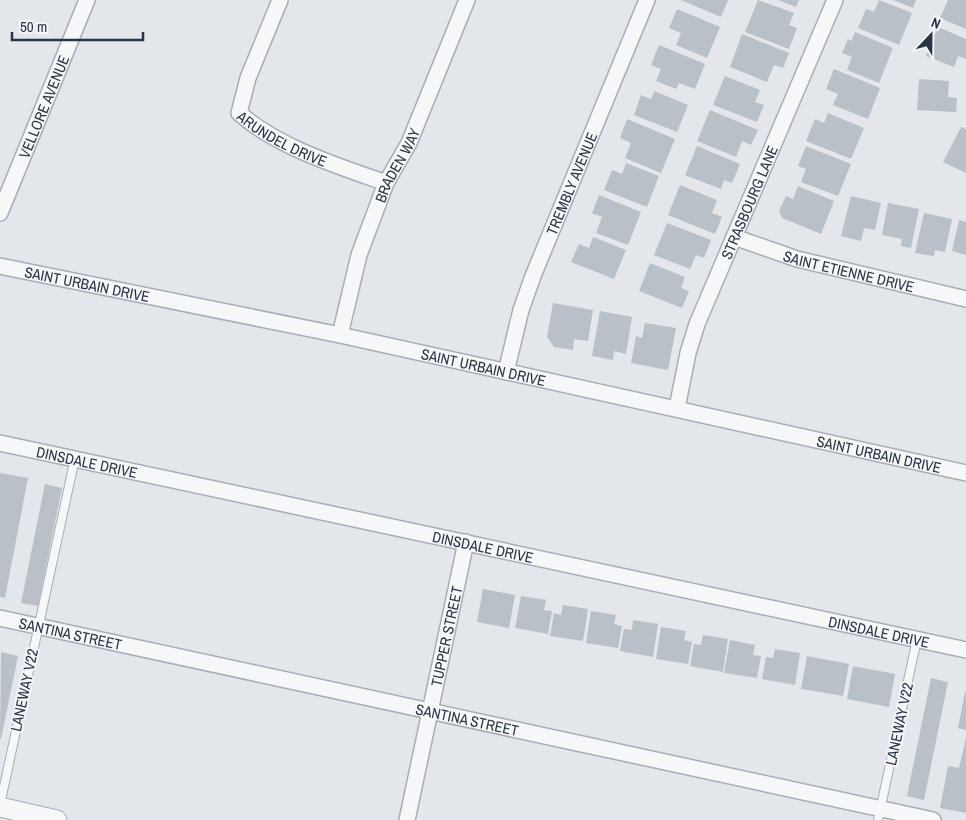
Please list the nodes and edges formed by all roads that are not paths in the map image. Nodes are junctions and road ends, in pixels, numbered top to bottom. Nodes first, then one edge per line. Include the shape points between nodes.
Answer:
1 (87, 0) edge
2 (280, 0) edge
3 (467, 0) edge
4 (647, 0) edge
5 (834, 0) edge
6 (386, 183) junction
7 (0, 213) edge
8 (734, 237) junction
9 (0, 266) edge
10 (966, 299) edge
11 (340, 335) junction
12 (506, 372) junction
13 (677, 408) junction
14 (0, 443) edge
15 (75, 458) junction
16 (966, 473) edge
17 (466, 542) junction
18 (0, 618) edge
19 (38, 626) junction
20 (917, 639) junction
21 (966, 650) edge
22 (430, 711) junction
23 (0, 806) edge
24 (879, 814) edge
25 (55, 820) edge
26 (407, 820) edge
27 (933, 820) edge

1 - 7 street, VELLORE AVENUE
2 - 6 street, ARUNDEL DRIVE via 248,78 239,113 258,129 338,166
3 - 6 street, BRADEN WAY via 409,143
4 - 12 street, TREMBLY AVENUE via 533,276
5 - 8 street, STRASBOURG LANE
6 - 11 street, BRADEN WAY via 359,255
8 - 10 street, SAINT ETIENNE DRIVE via 797,259
8 - 13 street, STRASBOURG LANE via 692,339
9 - 11 street, SAINT URBAIN DRIVE
11 - 12 street, SAINT URBAIN DRIVE
12 - 13 street, SAINT URBAIN DRIVE
13 - 16 street, SAINT URBAIN DRIVE
14 - 15 street, DINSDALE DRIVE
15 - 17 street, DINSDALE DRIVE
15 - 19 lane, LANEWAY V22
17 - 20 street, DINSDALE DRIVE
17 - 22 street, TUPPER STREET
18 - 19 street, SANTINA STREET
19 - 22 street, SANTINA STREET
19 - 23 lane, LANEWAY V22
20 - 21 street, DINSDALE DRIVE
20 - 24 lane, LANEWAY V22
22 - 24 street, SANTINA STREET
22 - 26 street, TUPPER STREET
23 - 25 street
24 - 27 street, SANTINA STREET

